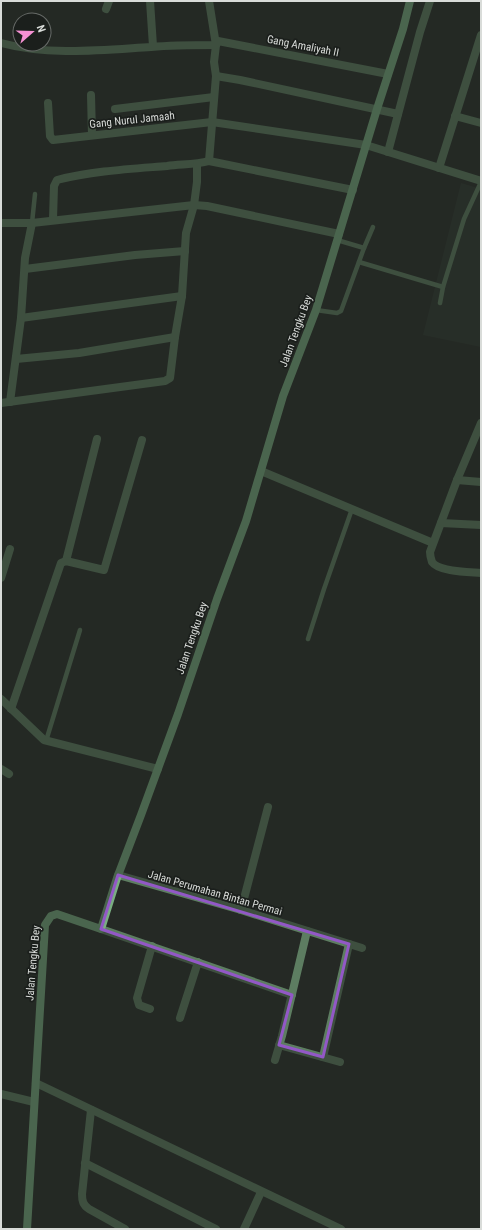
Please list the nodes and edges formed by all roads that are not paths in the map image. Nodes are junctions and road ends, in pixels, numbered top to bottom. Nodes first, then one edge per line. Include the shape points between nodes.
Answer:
1 (150, 1) edge
2 (209, 1) edge
3 (410, 1) edge
4 (430, 1) edge
5 (481, 35) edge
6 (1, 43) edge
7 (216, 45) junction
8 (154, 46) junction
9 (388, 74) junction
10 (216, 76) junction
11 (91, 95) dead end
12 (214, 97) junction
13 (48, 102) dead end
14 (115, 109) dead end
15 (377, 109) junction
16 (398, 114) junction
17 (455, 116) junction
18 (212, 122) junction
19 (481, 123) edge
20 (92, 136) junction
21 (366, 145) junction
22 (388, 152) junction
23 (210, 161) junction
24 (197, 164) junction
25 (439, 168) junction
26 (481, 182) edge
27 (353, 190) junction
28 (35, 194) dead end
29 (194, 205) junction
30 (54, 220) junction
31 (1, 223) edge
32 (32, 223) junction
33 (373, 227) dead end
34 (338, 237) junction
35 (364, 248) junction
36 (186, 251) junction
37 (359, 262) junction
38 (25, 269) junction
39 (443, 287) junction
40 (182, 296) junction
41 (440, 303) dead end
42 (316, 310) junction
43 (21, 318) junction
44 (175, 337) junction
45 (16, 359) junction
46 (5, 403) edge
47 (481, 423) edge
48 (478, 435) edge
49 (97, 439) dead end
50 (142, 440) dead end
51 (261, 472) junction
52 (457, 480) junction
53 (481, 482) edge
54 (352, 509) junction
55 (441, 523) junction
56 (481, 525) edge
57 (433, 543) junction
58 (10, 549) dead end
59 (66, 561) junction
60 (481, 573) edge
61 (1, 578) edge
62 (80, 630) dead end
63 (308, 639) dead end
64 (1, 699) edge
65 (11, 709) junction
66 (46, 741) junction
67 (1, 769) edge
68 (158, 770) junction
69 (9, 774) dead end
70 (268, 807) dead end
71 (118, 875) junction
72 (241, 910) junction
73 (101, 929) junction
74 (307, 931) junction
75 (349, 944) junction
76 (152, 946) junction
77 (362, 948) dead end
78 (198, 962) junction
79 (292, 995) junction
80 (150, 1009) dead end
81 (180, 1018) dead end
82 (279, 1045) junction
83 (323, 1057) junction
84 (275, 1060) dead end
85 (340, 1062) dead end
86 (36, 1083) junction
87 (1, 1094) edge
88 (34, 1102) junction
89 (91, 1110) junction
90 (85, 1163) junction
91 (261, 1192) junction
92 (27, 1229) edge
93 (125, 1229) edge
94 (216, 1229) edge
95 (244, 1229) edge
96 (341, 1229) edge

1 - 8 street
2 - 7 street
3 - 9 main road, Jalan Tengku Bey
4 - 16 street
5 - 17 street
6 - 8 street via 23,49 92,51
7 - 8 street
7 - 9 street, Gang Amaliyah II via 218,41
7 - 10 street
9 - 15 main road, Jalan Tengku Bey
10 - 12 street
10 - 15 street
11 - 20 street
12 - 14 street
12 - 18 street
13 - 20 street, Gang Nurul Jamaah via 50,136 54,140
15 - 16 street
15 - 21 main road, Jalan Tengku Bey
16 - 22 street
17 - 19 street
17 - 25 street
18 - 20 street, Gang Nurul Jamaah
18 - 21 street, Gang Nurul Jamaah
18 - 23 street
21 - 22 street, Gang Nurul Jamaah
21 - 27 main road, Jalan Tengku Bey
22 - 25 street, Gang Nurul Jamaah
23 - 24 street
23 - 27 street
24 - 29 street
24 - 30 street via 73,176 57,180 54,186
25 - 26 street, Gang Nurul Jamaah
26 - 39 lane via 464,219
27 - 34 main road, Jalan Tengku Bey
28 - 32 lane
29 - 30 street
29 - 34 street
29 - 36 street via 186,233
30 - 32 street
31 - 32 street
32 - 38 street
33 - 35 lane
34 - 35 lane
34 - 42 main road, Jalan Tengku Bey
35 - 37 lane
36 - 38 street
36 - 40 street
37 - 39 lane
37 - 42 lane via 341,311 337,313
38 - 43 street
39 - 41 lane
40 - 43 street
40 - 44 street
42 - 51 main road, Jalan Tengku Bey via 283,396
43 - 45 street
44 - 45 street via 79,353
44 - 46 street via 171,376 168,380
45 - 46 street
47 - 48 street
48 - 52 street
49 - 59 street
50 - 59 street via 104,570
51 - 54 street
51 - 68 main road, Jalan Tengku Bey
52 - 53 street
52 - 55 street
54 - 57 street
54 - 63 lane
55 - 56 street
55 - 57 street
57 - 60 street via 430,552 432,562 437,566
58 - 61 street
59 - 65 street via 61,563
62 - 66 lane
64 - 65 street
65 - 66 street
66 - 68 street
67 - 69 street
68 - 71 main road, Jalan Tengku Bey
70 - 72 street
71 - 72 street, Jalan Perumahan Bintan Permai
71 - 73 main road, Jalan Tengku Bey
72 - 74 street, Jalan Perumahan Bintan Permai
73 - 76 street
73 - 86 main road, Jalan Tengku Bey via 57,914 51,916 45,925
74 - 75 street, Jalan Perumahan Bintan Permai
74 - 79 street
75 - 77 street, Jalan Perumahan Bintan Permai
75 - 83 street
76 - 78 street
76 - 80 street via 137,998 139,1005
78 - 79 street
78 - 81 street
79 - 82 street
82 - 83 street
82 - 84 street
83 - 85 street
86 - 88 main road, Jalan Tengku Bey
86 - 89 street
87 - 88 street
88 - 92 main road, Jalan Tengku Bey
89 - 90 street
89 - 91 street
90 - 93 street via 82,1194 85,1206
90 - 94 street
91 - 95 street
91 - 96 street

